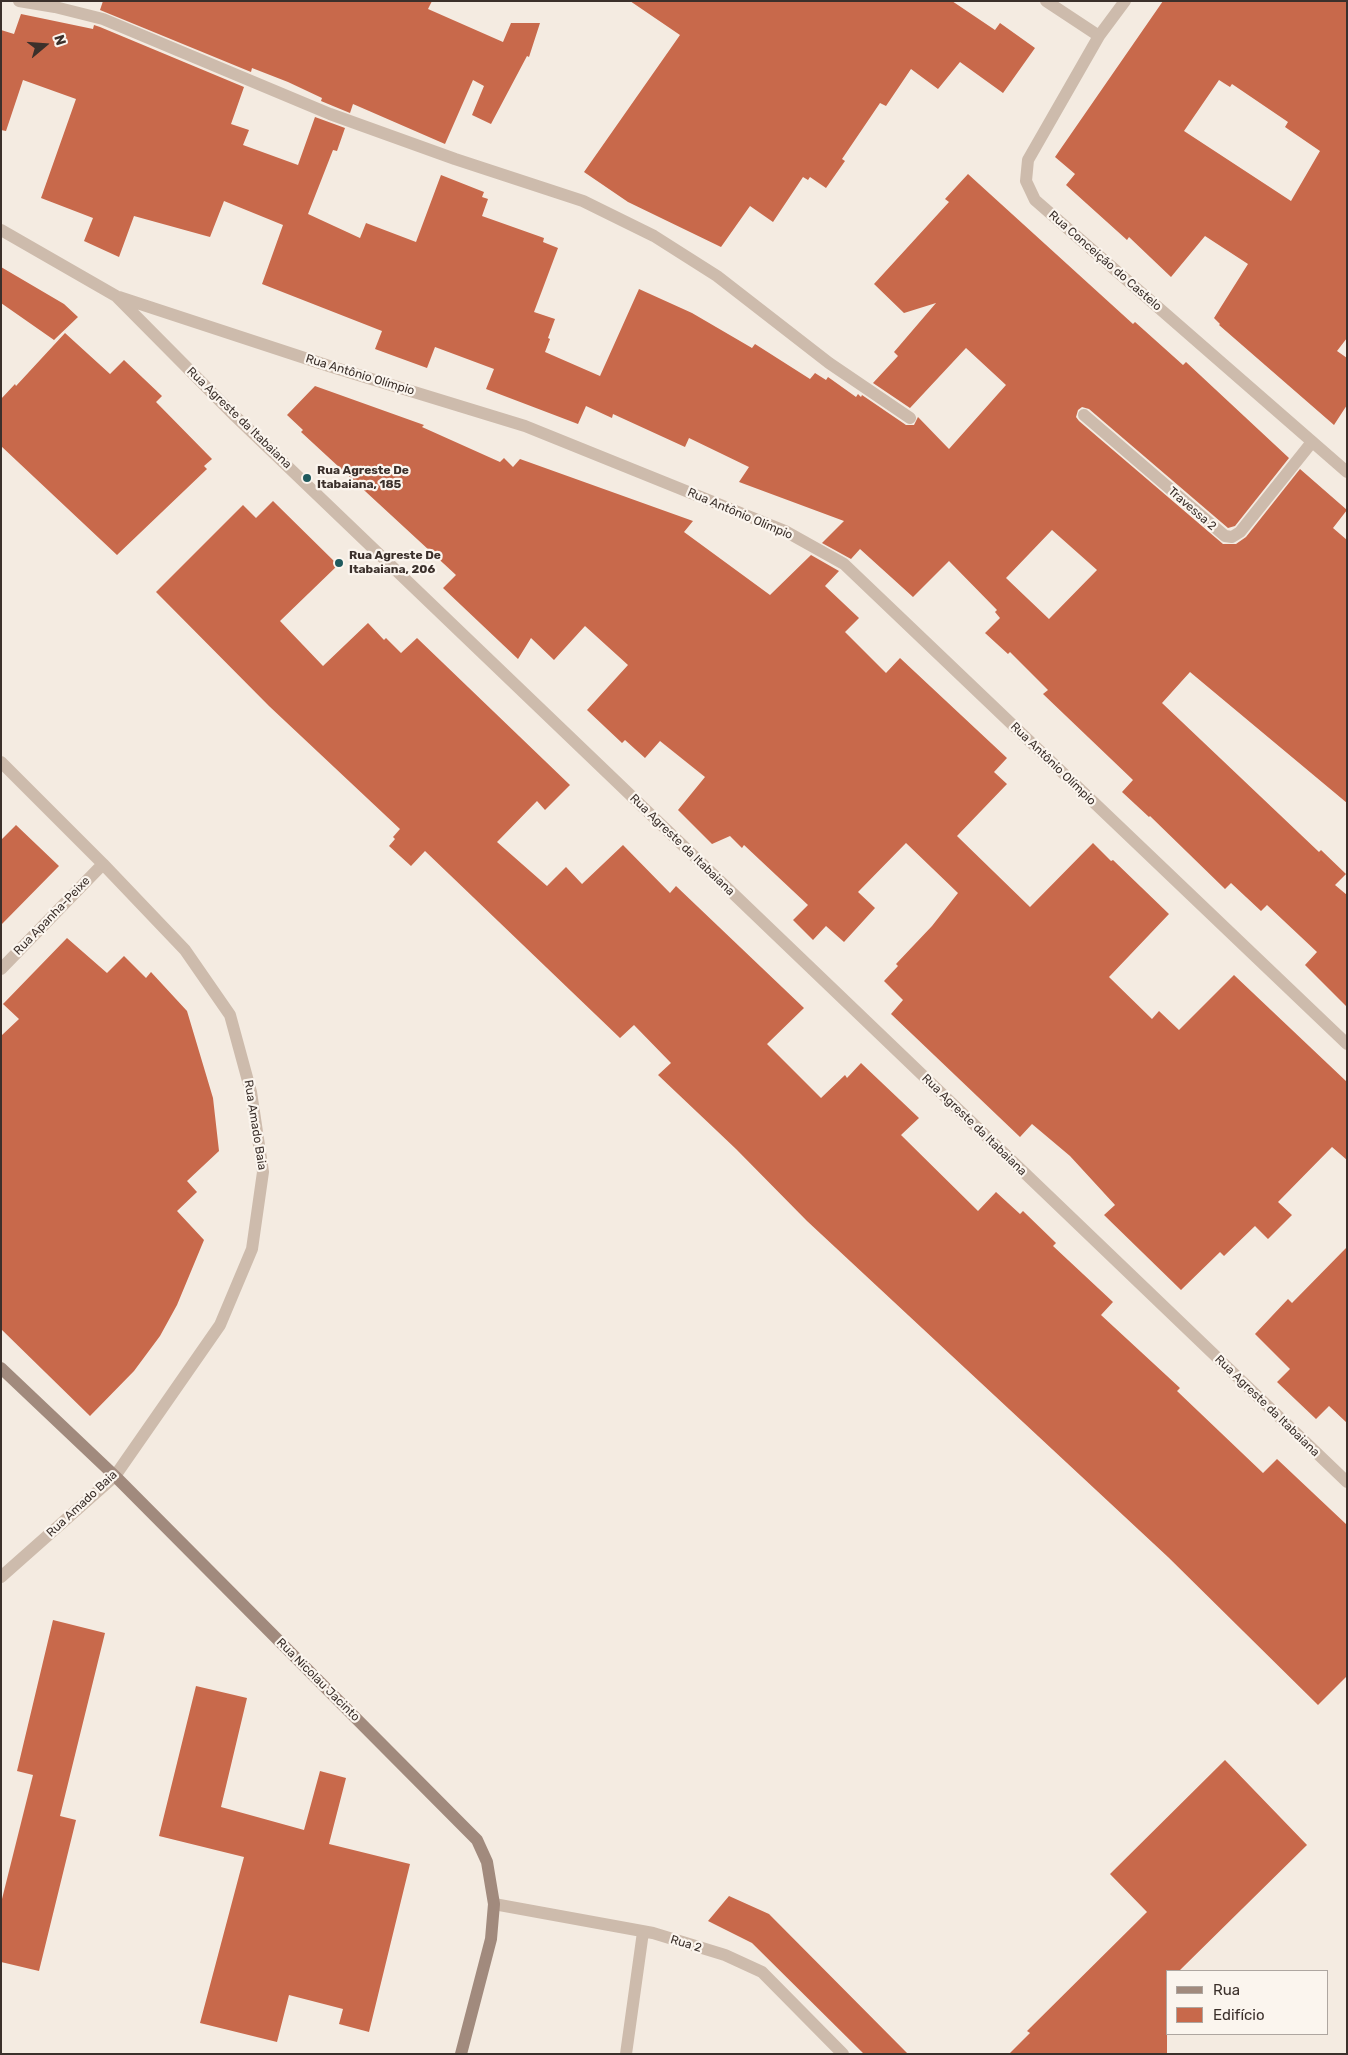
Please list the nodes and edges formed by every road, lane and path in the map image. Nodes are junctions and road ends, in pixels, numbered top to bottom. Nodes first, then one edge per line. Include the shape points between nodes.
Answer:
1 (19, 1) edge
2 (1046, 1) edge
3 (1125, 1) edge
4 (1099, 36) junction
5 (1, 230) edge
6 (116, 296) junction
7 (1084, 415) dead end
8 (910, 418) dead end
9 (1312, 442) junction
10 (1347, 472) edge
11 (1, 762) edge
12 (104, 864) junction
13 (1, 969) edge
14 (1347, 1044) edge
15 (1, 1368) edge
16 (115, 1476) junction
17 (1347, 1482) edge
18 (1, 1577) edge
19 (494, 1904) junction
20 (643, 1932) junction
21 (461, 2054) edge
22 (626, 2054) edge
23 (843, 2054) edge

1 - 8 street via 103,20 330,114 583,201 654,236 717,276 830,363
2 - 4 street
3 - 4 street, Rua Conceição do Castelo
4 - 9 street, Rua Conceição do Castelo via 1028,160 1026,181 1035,200
5 - 6 street, Rua Agreste da Itabaiana
6 - 14 street, Rua Antônio Olímpio via 525,426 785,531 844,564
6 - 17 street, Rua Agreste da Itabaiana via 235,416
7 - 9 street, Travessa 2 via 1225,536 1232,537 1240,532
9 - 10 street, Rua Conceição do Castelo
11 - 12 street, Rua Amado Baia
12 - 13 street, Rua Apanha-Peixe
12 - 16 street, Rua Amado Baia via 184,950 230,1015 251,1092 264,1172 252,1249 220,1325
15 - 16 street, Rua Nicolau Jacinto
16 - 18 street, Rua Amado Baia
16 - 19 street, Rua Nicolau Jacinto via 477,1840 487,1862
19 - 20 street, Rua 2
19 - 21 street, Rua Nicolau Jacinto via 491,1939
20 - 22 street
20 - 23 street, Rua 2 via 725,1955 762,1972

